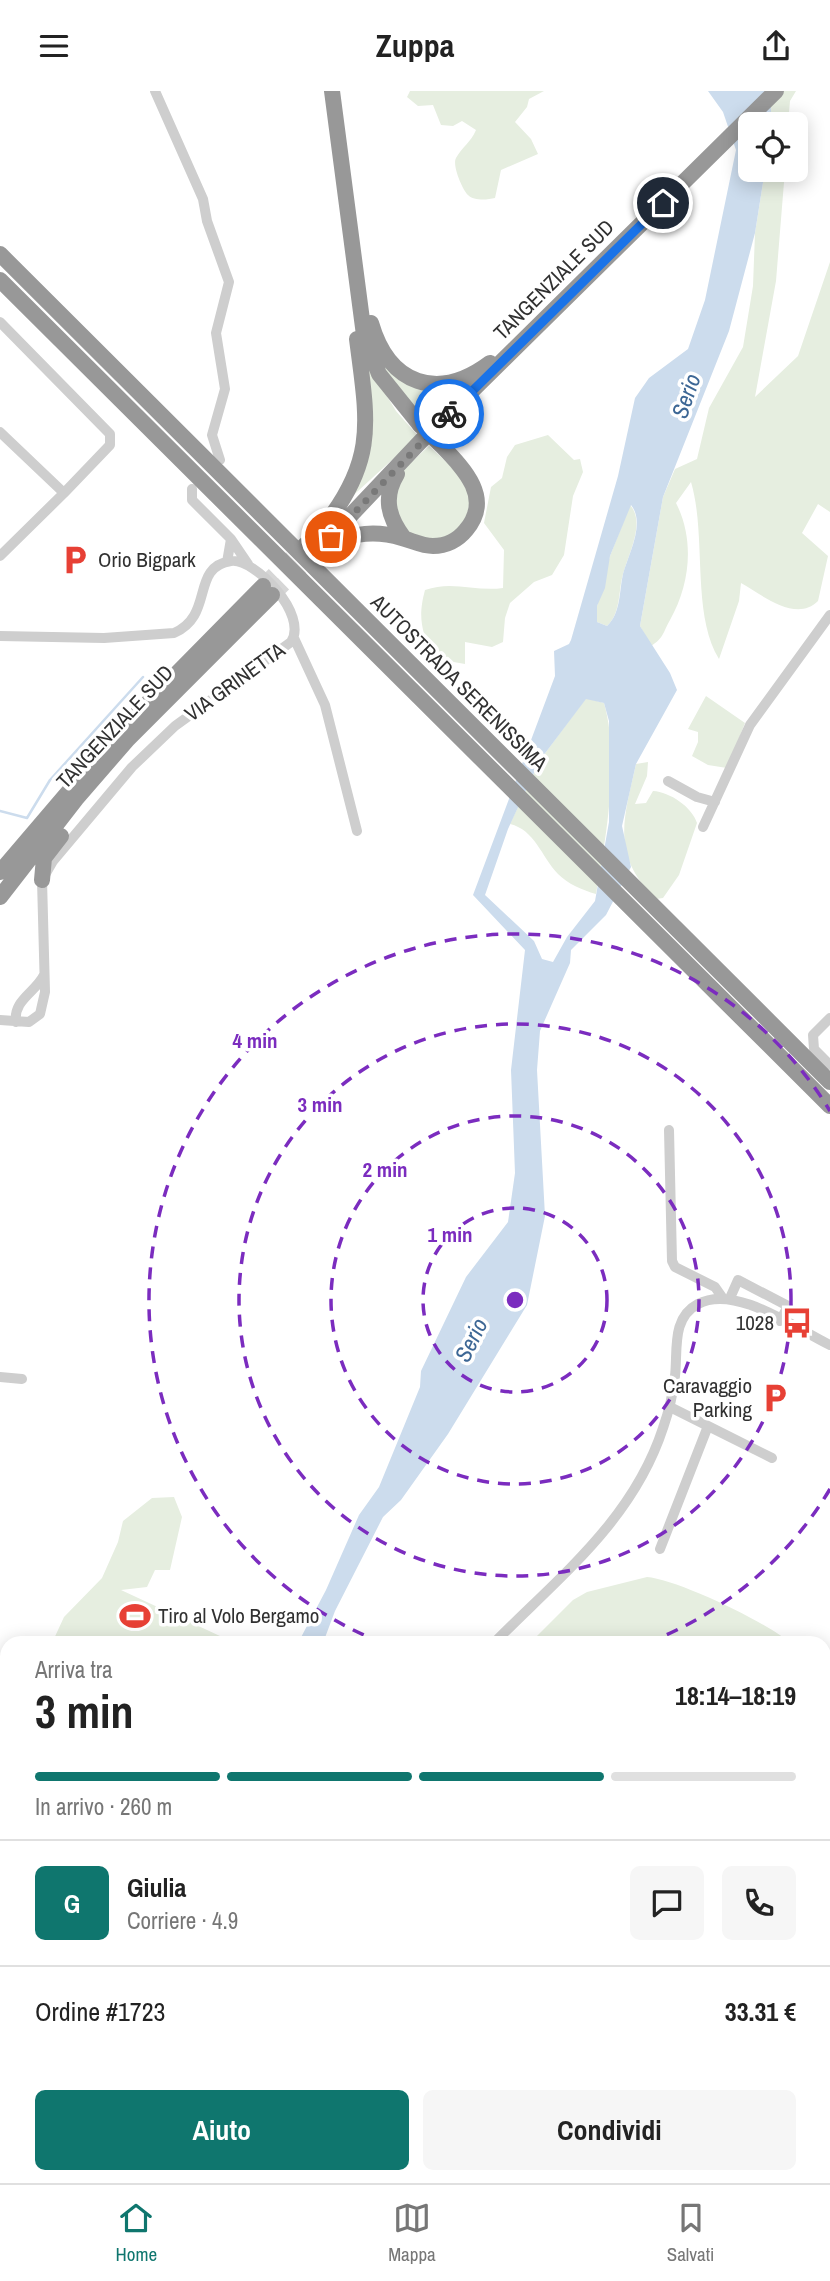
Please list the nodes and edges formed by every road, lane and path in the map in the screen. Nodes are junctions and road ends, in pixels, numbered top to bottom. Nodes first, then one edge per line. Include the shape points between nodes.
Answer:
1 (155, 91) edge
2 (776, 91) edge
3 (331, 95) edge
4 (0, 254) edge
5 (353, 269) junction
6 (0, 280) edge
7 (551, 312) junction
8 (0, 322) edge
9 (0, 432) edge
10 (421, 433) junction
11 (220, 460) dead end
12 (192, 489) dead end
13 (64, 493) junction
14 (323, 527) junction
15 (404, 538) junction
16 (231, 539) junction
17 (310, 549) junction
18 (0, 556) edge
19 (228, 562) junction
20 (248, 564) junction
21 (830, 615) edge
22 (0, 636) edge
23 (294, 638) junction
24 (668, 781) dead end
25 (76, 799) junction
26 (715, 802) junction
27 (703, 827) dead end
28 (357, 831) dead end
29 (0, 872) edge
30 (42, 880) junction
31 (0, 897) edge
32 (44, 975) junction
33 (830, 1018) edge
34 (0, 1020) edge
35 (16, 1022) junction
36 (830, 1065) edge
37 (830, 1082) edge
38 (830, 1106) edge
39 (669, 1130) dead end
40 (726, 1298) junction
41 (780, 1321) junction
42 (830, 1345) edge
43 (0, 1377) edge
44 (22, 1379) dead end
45 (670, 1407) junction
46 (708, 1426) junction
47 (772, 1458) dead end
48 (660, 1549) dead end
49 (501, 1636) edge

1 - 11 street via 203,199 229,282 216,333 225,389 212,435
2 - 7 highway, TANGENZIALE SUD
3 - 5 highway
4 - 37 highway, AUTOSTRADA SERENISSIMA
5 - 7 highway via 364,281 382,352 401,373 428,384 450,383 475,373
5 - 10 highway via 371,357
5 - 14 highway via 349,283 363,382 365,440 351,488
6 - 38 highway, AUTOSTRADA SERENISSIMA
7 - 10 highway, TANGENZIALE SUD
8 - 13 street via 110,434 110,445
9 - 13 street
10 - 14 highway, TANGENZIALE SUD
10 - 15 highway via 388,494 393,521
10 - 15 highway, bridge via 439,443 470,477 477,499 474,518 464,533 444,545 426,546
10 - 17 highway, TANGENZIALE SUD
12 - 16 street, VIA GRINETTA via 192,500
13 - 18 street
14 - 17 highway, TANGENZIALE SUD
15 - 17 highway via 360,533
16 - 19 street
16 - 20 street, VIA GRINETTA
19 - 20 street
19 - 22 street via 207,576 198,614 174,633 104,638
20 - 23 street, VIA GRINETTA via 286,602 296,623
21 - 26 street via 750,725
23 - 28 street via 325,705
23 - 30 street, VIA GRINETTA via 175,726 132,767 52,860
24 - 26 street
25 - 29 highway, TANGENZIALE SUD via 267,591 123,728
25 - 30 highway via 66,829 44,858
25 - 31 highway, TANGENZIALE SUD
26 - 27 street
30 - 32 street
32 - 35 street via 19,1003
32 - 35 street via 40,1014 29,1022
33 - 36 street via 813,1035 814,1049
34 - 35 street
39 - 40 street via 672,1261
40 - 41 street
40 - 41 street via 738,1280 788,1306
40 - 45 street via 695,1305 684,1317 677,1336
41 - 42 street
43 - 44 street
45 - 46 street
45 - 49 street via 652,1463 635,1492 607,1529
46 - 47 street
46 - 48 street

